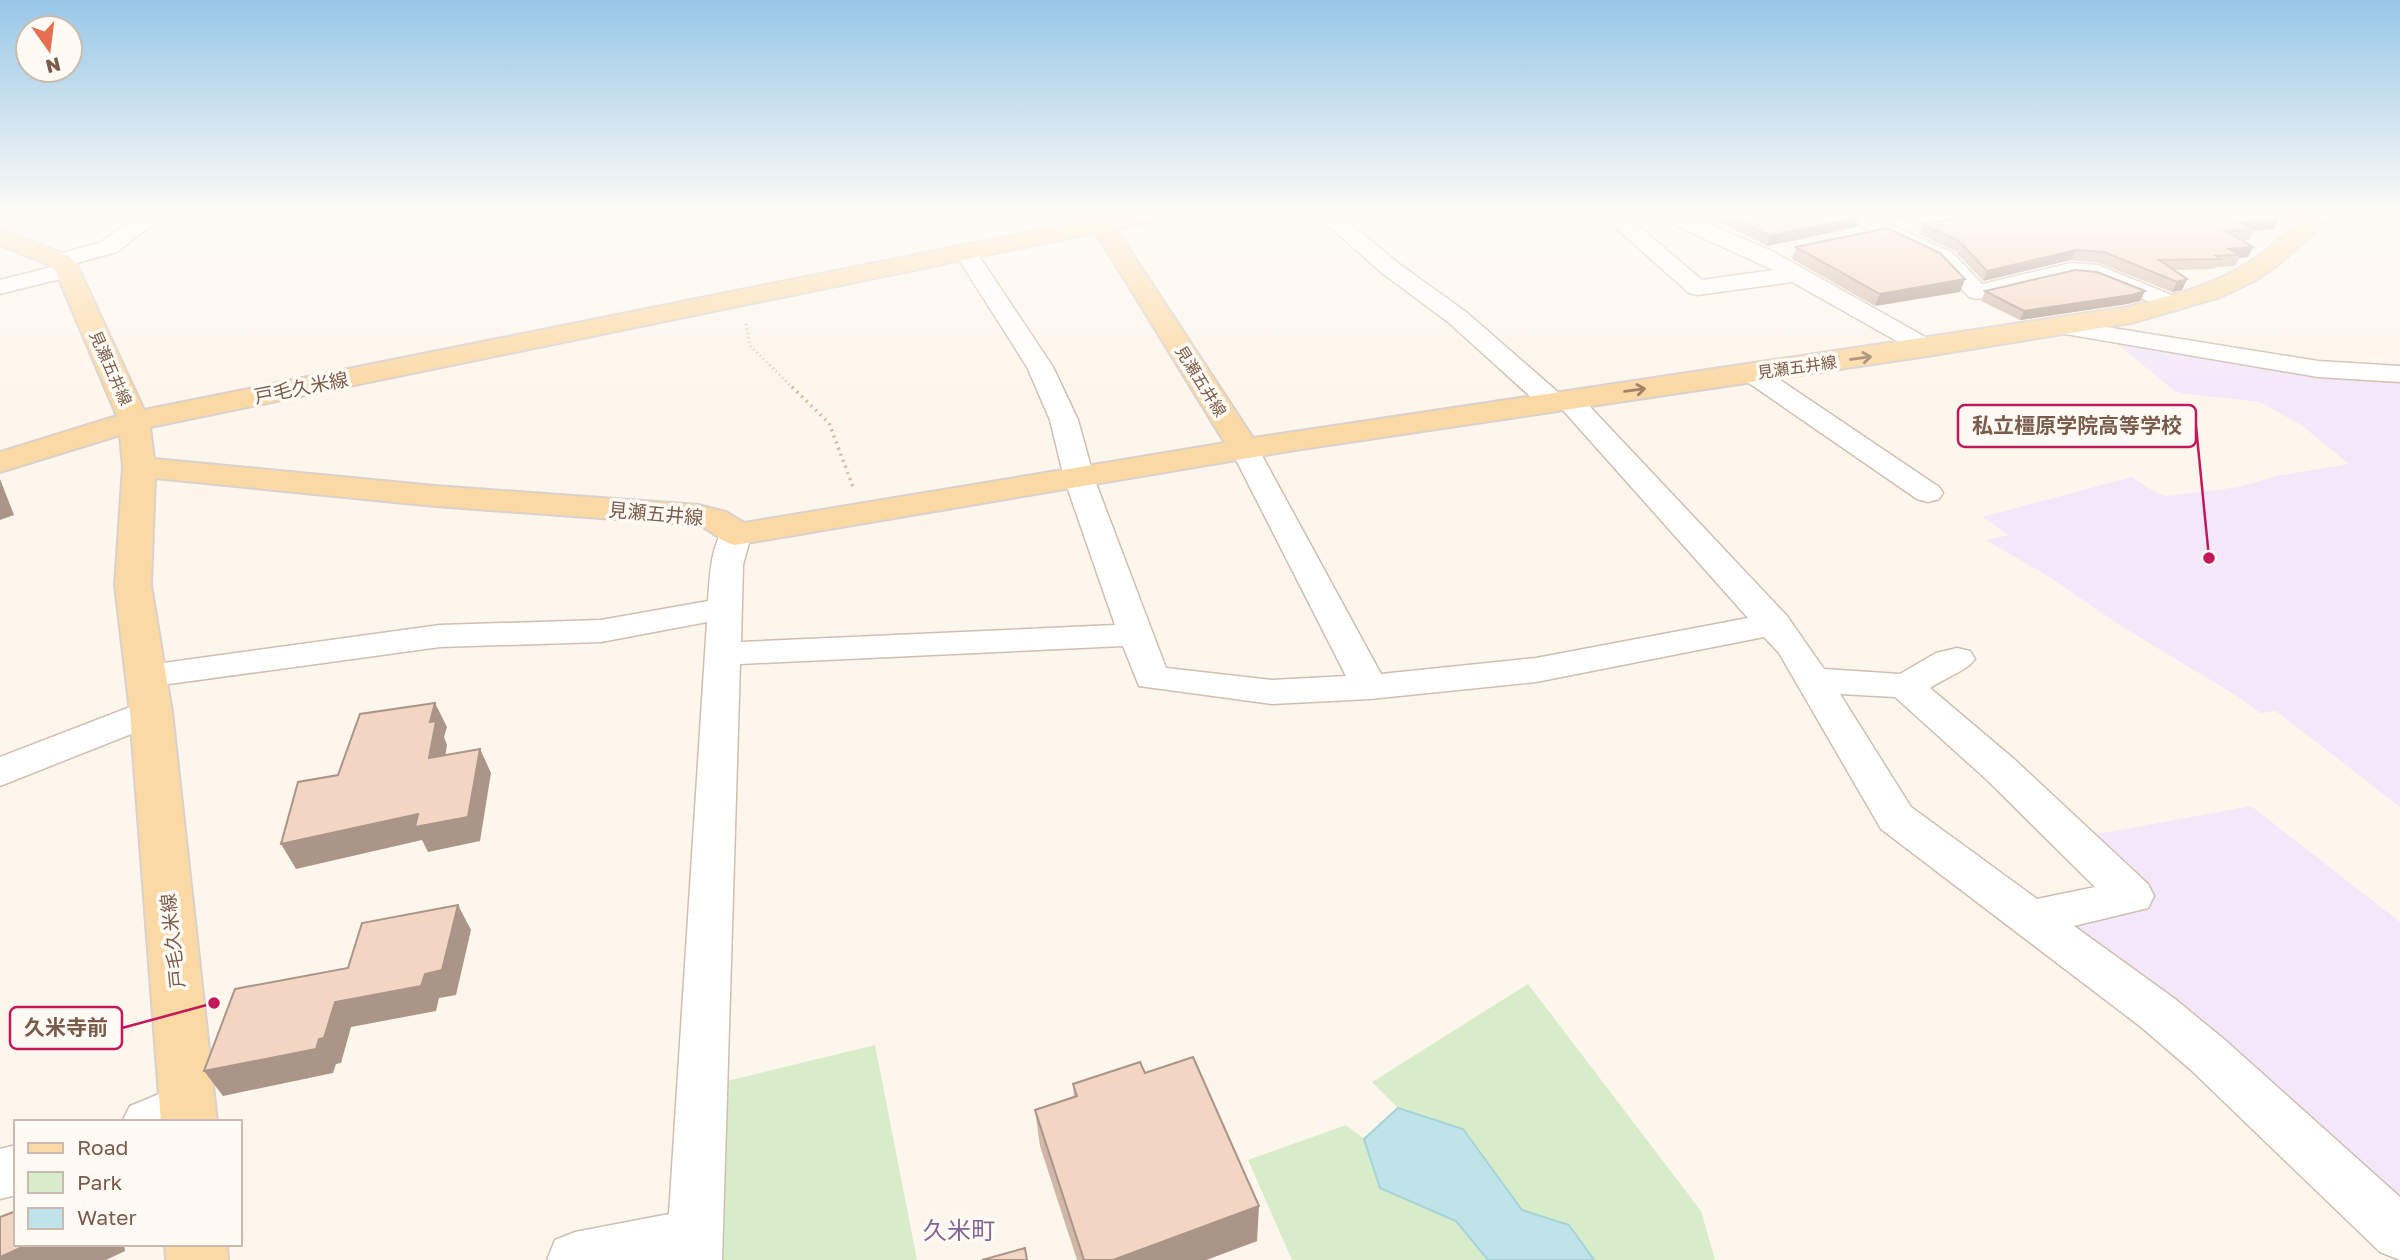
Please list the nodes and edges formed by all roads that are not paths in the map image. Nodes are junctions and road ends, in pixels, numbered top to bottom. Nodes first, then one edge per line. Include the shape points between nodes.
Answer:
1 (44, 272) edge
2 (67, 272) edge
3 (869, 272) edge
4 (978, 272) edge
5 (1133, 272) edge
6 (1395, 272) edge
7 (1678, 272) edge
8 (1793, 272) edge
9 (1958, 272) edge
10 (2063, 272) edge
11 (2095, 272) edge
12 (2251, 272) edge
13 (1797, 274) junction
14 (0, 287) edge
15 (2172, 304) junction
16 (2063, 327) junction
17 (1927, 348) junction
18 (1752, 373) junction
19 (2400, 374) edge
20 (1560, 401) junction
21 (134, 421) junction
22 (1245, 450) junction
23 (0, 462) edge
24 (139, 467) junction
25 (1079, 478) junction
26 (1928, 493) dead end
27 (734, 535) junction
28 (725, 608) junction
29 (1775, 624) junction
30 (1135, 635) junction
31 (723, 654) junction
32 (1957, 659) dead end
33 (1813, 680) junction
34 (1905, 686) junction
35 (1370, 687) junction
36 (149, 693) junction
37 (0, 772) edge
38 (2031, 918) junction
39 (175, 1116) edge
40 (2400, 1233) edge
41 (695, 1248) edge
42 (575, 1260) edge

1 - 14 street
2 - 21 main road, 見瀬五井線
3 - 21 main road, 戸毛久米線
4 - 25 street via 1040,367 1064,420
5 - 22 main road, 見瀬五井線
6 - 20 street
7 - 13 street via 1697,288
8 - 13 street
9 - 10 street via 1977,292
11 - 15 street
12 - 15 main road, 見瀬五井線
13 - 17 street
15 - 16 main road, 見瀬五井線
16 - 17 main road, 見瀬五井線
16 - 19 street via 2318,369
18 -> 17 main road, 見瀬五井線
20 -> 18 main road, 見瀬五井線
18 - 26 street
20 - 22 main road, 見瀬五井線
20 - 29 street
21 - 23 main road
21 - 24 main road, 戸毛久米線
22 - 25 main road, 見瀬五井線
22 - 35 street
24 - 27 main road, 見瀬五井線 via 698,515 729,526
24 - 36 main road, 戸毛久米線 via 133,585
25 - 27 main road, 見瀬五井線
25 - 30 street
27 - 28 street
28 - 31 street
28 - 36 street via 601,631 440,636
29 - 33 street
29 - 35 street via 1536,670
30 - 31 street
30 - 35 street via 1152,678 1272,692
31 - 41 street
32 - 34 street via 1941,662
33 - 34 street
33 - 38 street via 1896,818
34 - 38 street via 2132,895
36 - 37 street
36 - 39 main road, 戸毛久米線
38 - 40 street via 2208,1055
41 - 42 street

